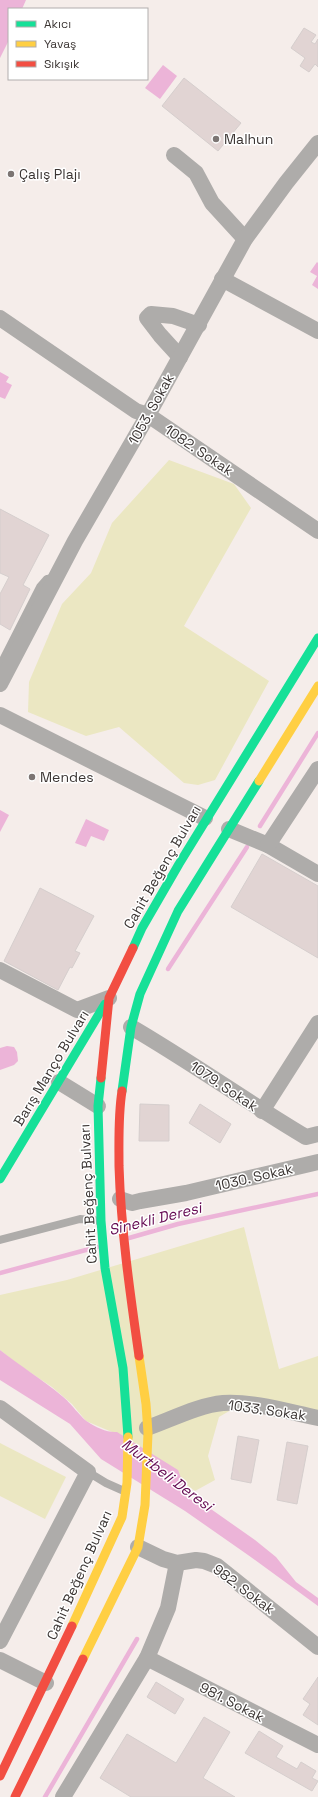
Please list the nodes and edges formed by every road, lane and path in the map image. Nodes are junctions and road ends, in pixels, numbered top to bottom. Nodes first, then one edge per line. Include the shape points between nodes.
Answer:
1 (318, 143) edge
2 (174, 155) dead end
3 (245, 239) junction
4 (222, 279) junction
5 (0, 318) edge
6 (199, 325) junction
7 (318, 331) edge
8 (180, 357) junction
9 (148, 415) junction
10 (318, 531) edge
11 (318, 638) edge
12 (2, 680) edge
13 (318, 686) edge
14 (0, 715) edge
15 (317, 773) edge
16 (205, 818) junction
17 (229, 829) junction
18 (268, 845) junction
19 (318, 874) edge
20 (0, 970) edge
21 (113, 997) junction
22 (318, 1023) edge
23 (131, 1027) junction
24 (59, 1082) junction
25 (98, 1106) junction
26 (262, 1111) junction
27 (318, 1134) edge
28 (318, 1162) edge
29 (0, 1179) edge
30 (120, 1199) junction
31 (101, 1225) junction
32 (0, 1240) edge
33 (0, 1408) edge
34 (318, 1418) edge
35 (147, 1430) junction
36 (88, 1472) junction
37 (126, 1487) junction
38 (138, 1547) junction
39 (177, 1563) junction
40 (0, 1641) edge
41 (318, 1648) edge
42 (147, 1658) junction
43 (0, 1660) edge
44 (46, 1683) junction
45 (318, 1745) edge
46 (0, 1776) edge
47 (69, 1795) edge
48 (15, 1797) edge

1 - 3 street, 1053. Sokak
2 - 3 street via 196,173 212,203
3 - 4 street, 1053. Sokak
4 - 6 street, 1053. Sokak
4 - 7 street
5 - 9 street, 1082. Sokak via 136,411
6 - 8 street, 1053. Sokak
6 - 8 street via 173,316 151,314 147,318
8 - 9 street, 1053. Sokak
9 - 10 street, 1082. Sokak
9 - 12 street, 1053. Sokak via 75,541
11 - 16 main road, Cahit Beğenç Bulvarı
13 - 17 main road
14 - 16 street
15 - 18 street
16 - 21 main road, Cahit Beğenç Bulvarı via 142,928
17 - 18 street
17 - 23 main road via 178,911 136,994
18 - 19 street
20 - 21 street via 77,1010
21 - 24 main road, Barış Manço Bulvarı
21 - 25 main road, Cahit Beğenç Bulvarı
22 - 26 street
23 - 26 street, 1079. Sokak
23 - 30 main road via 118,1116
24 - 25 street
24 - 29 main road, Barış Manço Bulvarı
25 - 31 main road, Cahit Beğenç Bulvarı
26 - 27 street, 1079. Sokak via 306,1137
28 - 30 street, 1030. Sokak via 171,1196 132,1203
30 - 35 main road
31 - 32 lane via 80,1219
31 - 37 main road, Cahit Beğenç Bulvarı via 105,1268 123,1368 128,1423
33 - 36 street
34 - 35 street, 1033. Sokak via 252,1405 224,1403 208,1406
35 - 38 main road via 145,1505
36 - 37 lane via 106,1483
36 - 40 street
37 - 44 main road, Cahit Beğenç Bulvarı via 122,1516
38 - 39 street, 982. Sokak
38 - 48 main road
39 - 41 street, 982. Sokak via 196,1560 217,1566
39 - 42 street via 168,1608
42 - 45 street, 981. Sokak
42 - 47 street
43 - 44 street
44 - 46 main road, Cahit Beğenç Bulvarı

